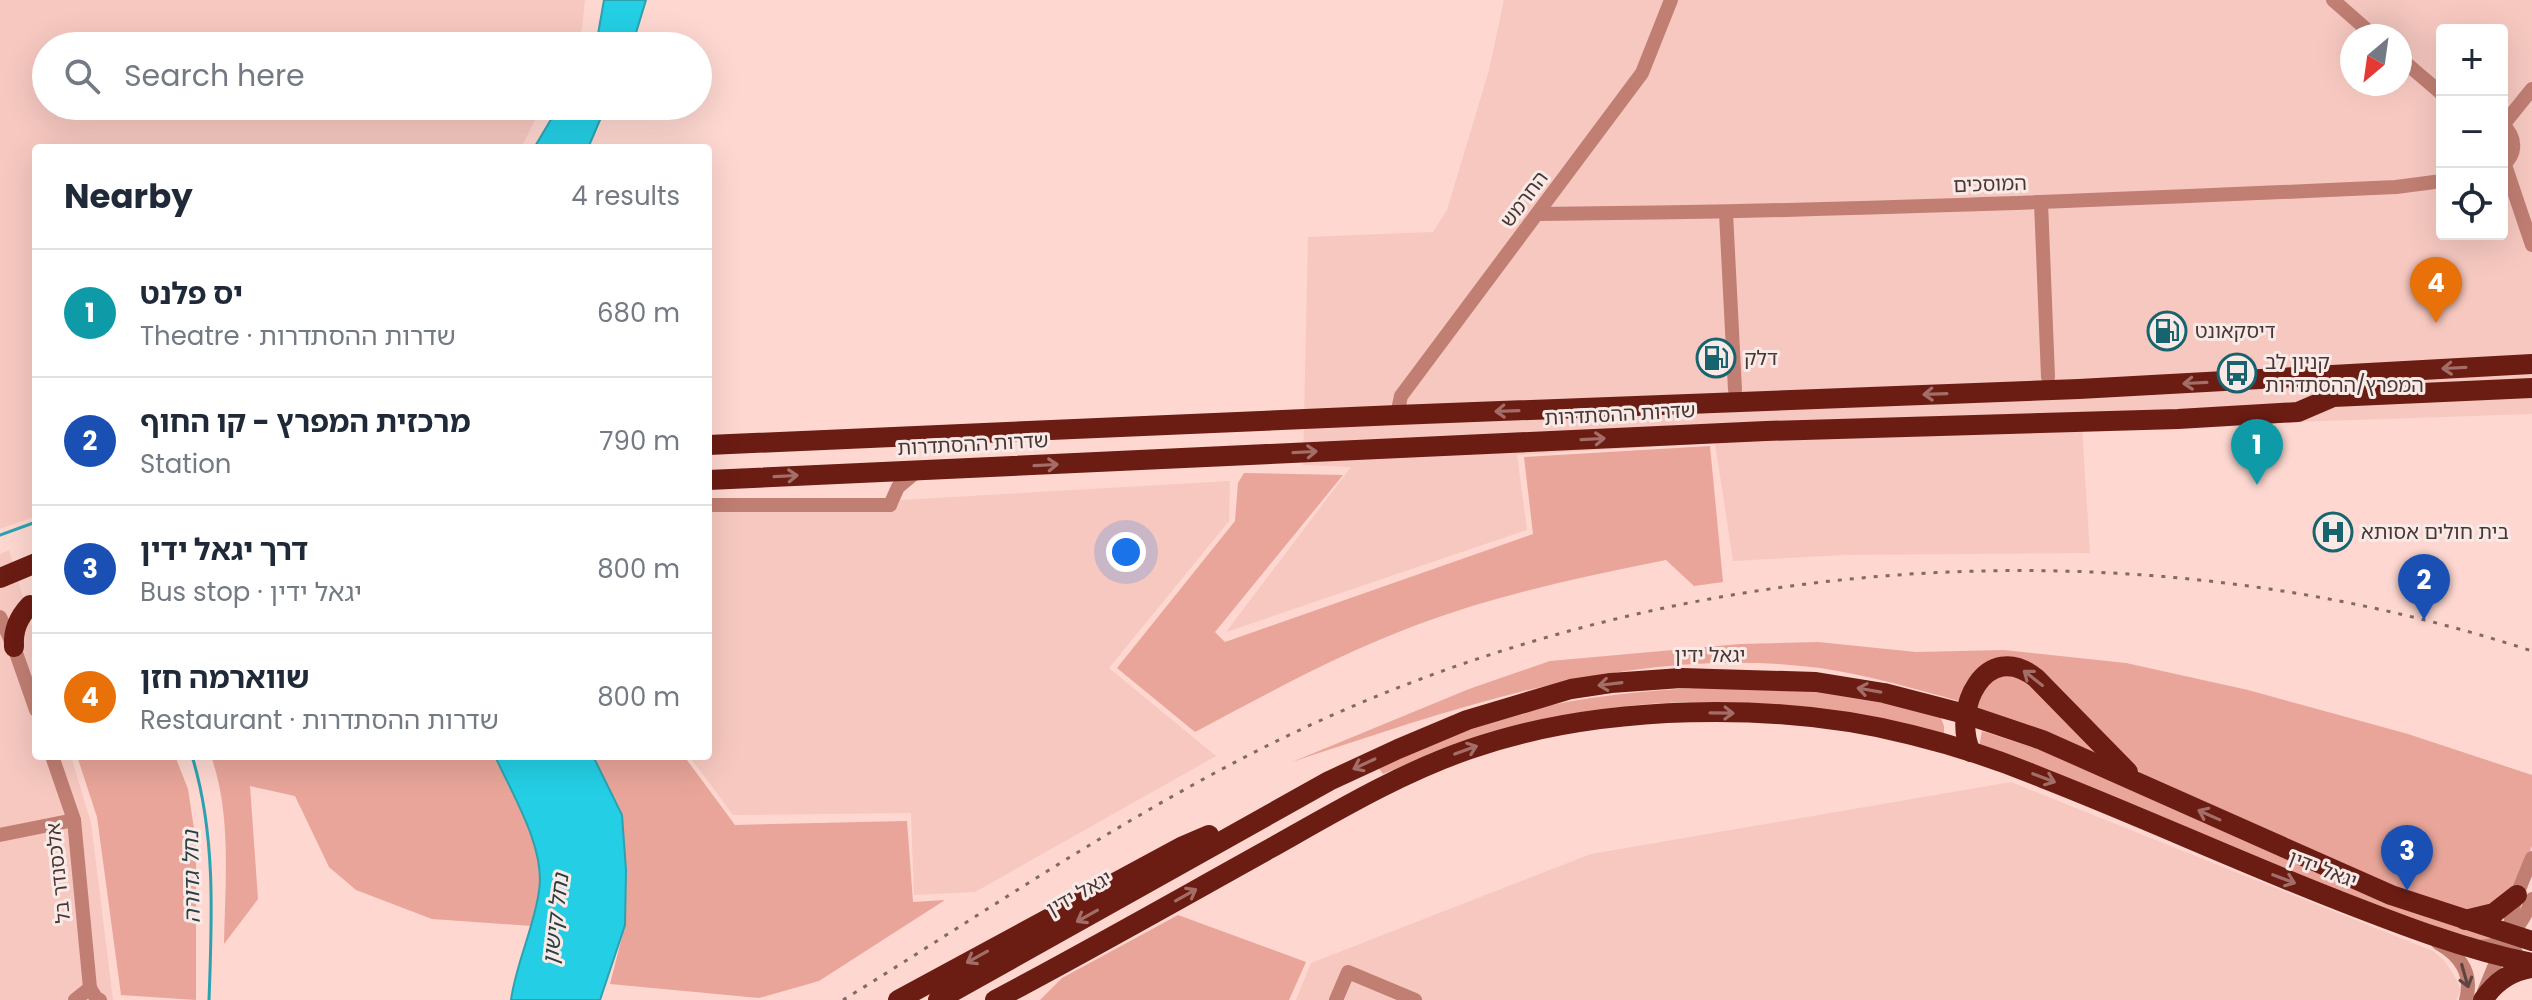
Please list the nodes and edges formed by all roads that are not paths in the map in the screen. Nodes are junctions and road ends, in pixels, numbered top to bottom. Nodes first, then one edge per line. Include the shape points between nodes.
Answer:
1 (1671, 0) edge
2 (2333, 0) edge
3 (2360, 24) edge
4 (2412, 68) edge
5 (2436, 89) edge
6 (2532, 89) edge
7 (2508, 117) edge
8 (2508, 131) edge
9 (2508, 160) edge
10 (2505, 168) edge
11 (2436, 182) edge
12 (2041, 202) junction
13 (1726, 213) junction
14 (1538, 214) junction
15 (2532, 245) edge
16 (2532, 364) edge
17 (2048, 377) dead end
18 (2528, 386) edge
19 (1735, 390) dead end
20 (1397, 415) junction
21 (712, 445) edge
22 (918, 471) junction
23 (868, 473) junction
24 (712, 480) edge
25 (712, 505) edge
26 (890, 505) junction
27 (32, 565) edge
28 (0, 578) edge
29 (32, 604) edge
30 (32, 605) edge
31 (0, 618) edge
32 (7, 640) edge
33 (32, 700) edge
34 (1965, 714) junction
35 (1971, 752) junction
36 (53, 760) edge
37 (1329, 781) junction
38 (2151, 789) junction
39 (74, 820) junction
40 (0, 835) edge
41 (2532, 858) edge
42 (2525, 897) edge
43 (2465, 920) junction
44 (2406, 926) junction
45 (2499, 940) junction
46 (2532, 941) edge
47 (2528, 964) edge
48 (1044, 974) junction
49 (90, 988) junction
50 (75, 1000) edge
51 (100, 1000) edge
52 (898, 1000) edge
53 (938, 1000) edge
54 (995, 1000) edge
55 (1023, 1000) edge
56 (1336, 1000) edge
57 (1415, 1000) edge
58 (2466, 1000) edge
59 (2482, 1000) edge

1 - 14 street, החרמש via 1642,73
2 - 3 street
4 - 5 street
6 - 7 street
8 - 9 street via 2514,144
10 - 15 street
11 - 12 street, המוסכים
12 - 13 street, המוסכים
12 - 17 street
13 - 14 street, המוסכים
13 - 19 street
14 - 20 street, החרמש via 1401,396
16 -> 20 highway, שדרות ההסתדרות via 2079,389
22 -> 18 highway, שדרות ההסתדרות via 1766,431 2178,419 2298,412 2333,397
20 - 21 highway, שדרות ההסתדרות
22 - 23 highway, שדרות ההסתדרות
22 - 26 street via 898,487
24 -> 23 highway, שדרות ההסתדרות
23 - 26 street via 884,484
25 - 26 street
27 - 28 highway
29 - 31 highway
30 - 32 highway
31 - 32 street
32 - 33 street
34 - 35 highway
34 -> 37 highway, יגאל ידין via 1816,682 1624,682 1571,689 1498,709
34 - 38 highway, יגאל ידין via 2042,740
38 -> 34 highway via 2115,760 2036,678 2020,669 2002,667 1986,674
35 -> 44 highway, יגאל ידין
48 -> 35 highway, יגאל ידין via 1374,791 1503,738 1628,717 1765,714 1877,727
36 - 39 street, אלכסנדר בל
37 -> 52 highway via 1181,847
37 -> 53 highway, יגאל ידין
43 -> 38 highway, יגאל ידין via 2377,889
39 - 40 street
39 - 49 street, אלכסנדר בל
41 - 42 street
42 - 43 highway via 2487,916
42 - 45 street
43 - 45 highway, יגאל ידין
44 - 45 highway, יגאל ידין via 2473,947
44 -> 58 street via 2446,948 2464,966 2470,986
45 - 46 highway
45 - 47 highway, יגאל ידין
45 - 59 street
47 - 59 highway
48 - 54 highway, יגאל ידין
48 - 55 highway
49 - 50 street
49 - 51 street
56 - 57 street via 1348,972

